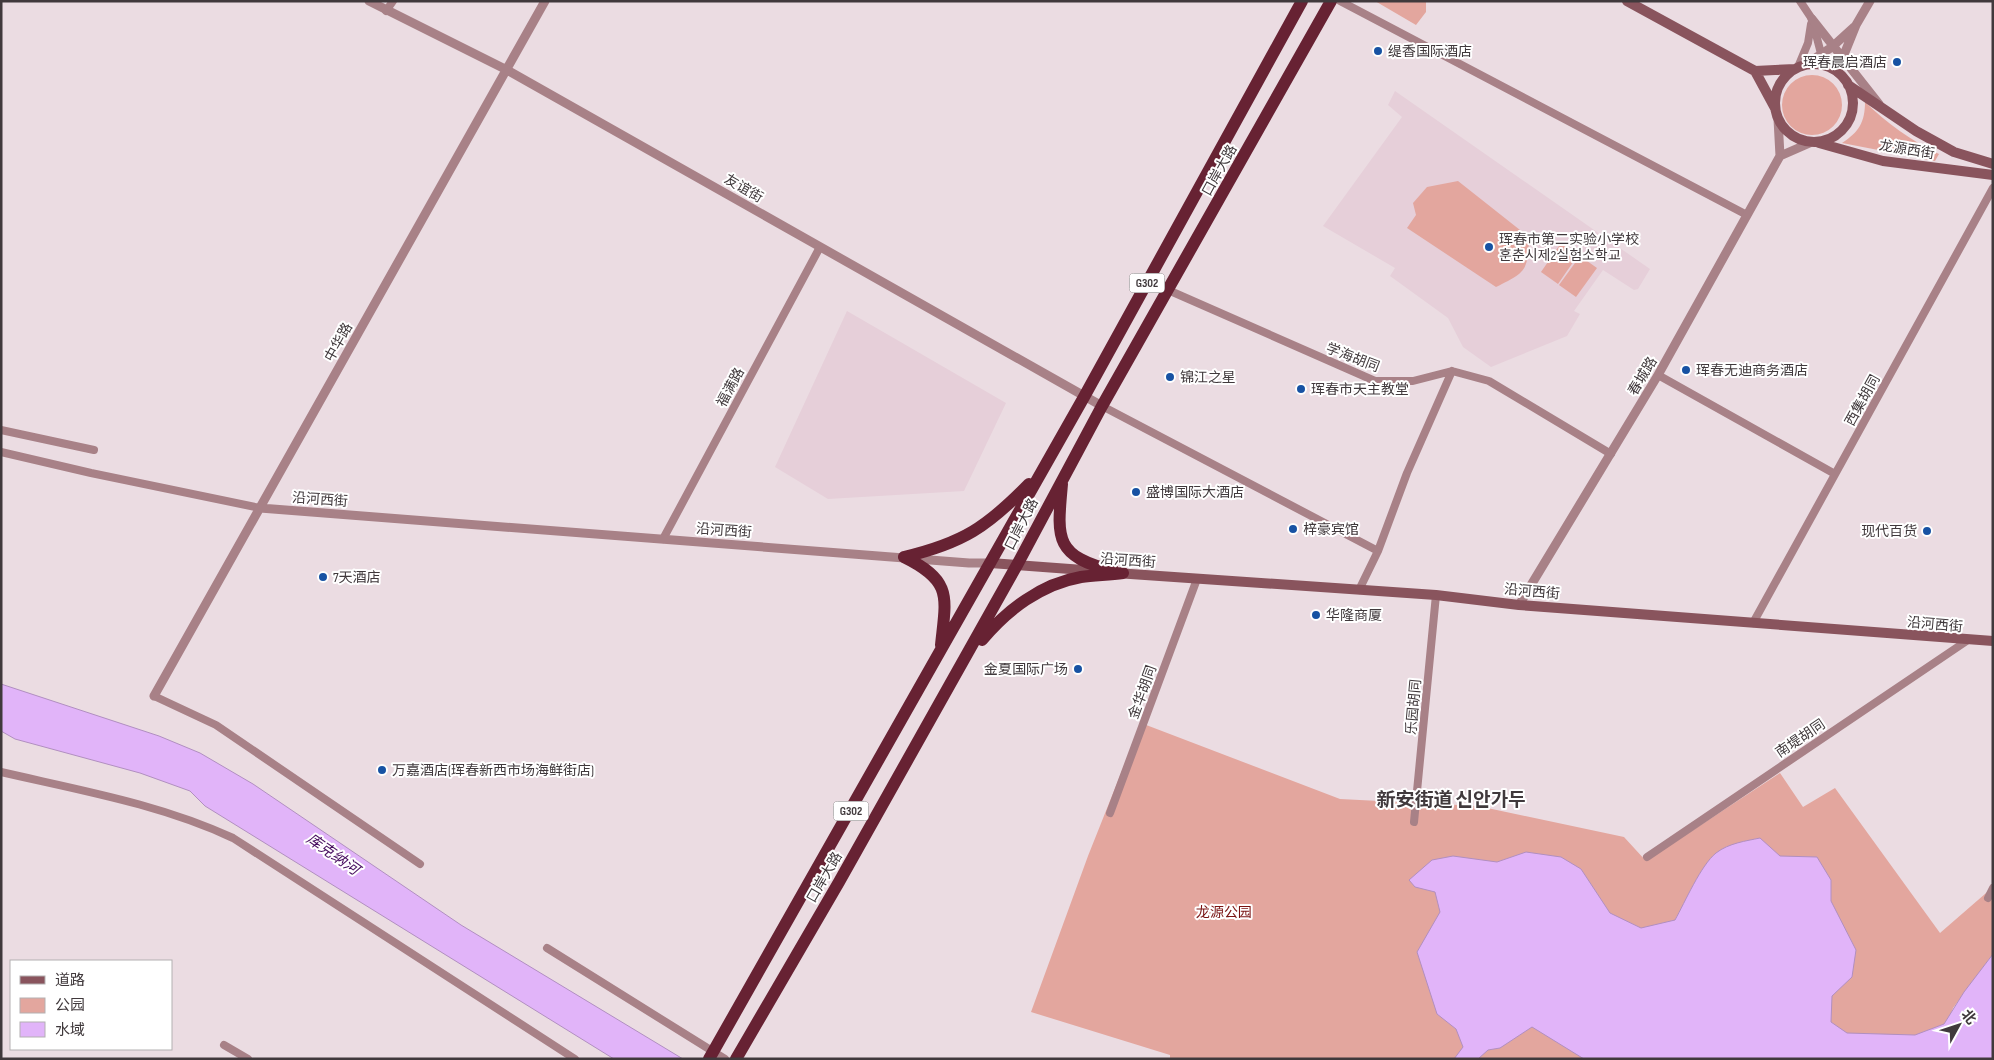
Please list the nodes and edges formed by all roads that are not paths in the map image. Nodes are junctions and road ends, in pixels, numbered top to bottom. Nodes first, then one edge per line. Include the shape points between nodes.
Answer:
1 (368, 1) edge
2 (393, 1) edge
3 (546, 1) edge
4 (1302, 1) edge
5 (1331, 1) edge
6 (1340, 1) edge
7 (1627, 1) edge
8 (1800, 1) edge
9 (1870, 1) edge
10 (386, 11) junction
11 (1812, 19) junction
12 (1856, 25) junction
13 (1832, 47) junction
14 (1821, 54) junction
15 (1842, 60) junction
16 (1824, 66) junction
17 (1799, 67) junction
18 (508, 70) junction
19 (1755, 71) junction
20 (1837, 72) junction
21 (1848, 85) junction
22 (1886, 112) junction
23 (1776, 113) junction
24 (1815, 142) junction
25 (1780, 156) junction
26 (1993, 164) edge
27 (1993, 175) edge
28 (1993, 188) edge
29 (1747, 216) junction
30 (820, 247) junction
31 (1168, 290) junction
32 (1452, 371) junction
33 (1658, 375) junction
34 (1084, 397) junction
35 (1102, 406) junction
36 (1, 430) edge
37 (94, 450) dead end
38 (1, 452) edge
39 (1611, 454) junction
40 (1042, 471) junction
41 (1836, 474) junction
42 (1062, 477) junction
43 (260, 508) junction
44 (663, 539) junction
45 (1378, 551) junction
46 (904, 557) junction
47 (990, 563) junction
48 (1017, 565) junction
49 (1123, 574) junction
50 (1197, 579) junction
51 (1359, 590) junction
52 (1436, 595) junction
53 (1519, 604) junction
54 (1753, 623) junction
55 (1968, 640) junction
56 (1993, 641) edge
57 (940, 652) junction
58 (963, 662) junction
59 (154, 696) joint
60 (1, 772) edge
61 (1110, 813) dead end
62 (1414, 822) dead end
63 (1647, 857) dead end
64 (420, 864) dead end
65 (1993, 888) edge
66 (1988, 898) dead end
67 (547, 948) dead end
68 (224, 1045) dead end
69 (711, 1055) edge
70 (248, 1059) edge
71 (575, 1059) edge
72 (725, 1059) edge
73 (736, 1059) edge

1 - 10 street, 友谊街
2 - 10 street
3 - 18 street, 中华路
4 - 34 highway, 口岸大路 / G302
5 - 31 highway, 口岸大路 / G302
6 - 29 street
7 - 19 main road
8 - 11 street
9 - 12 street
10 - 18 street, 友谊街
11 - 13 street
11 - 14 street
11 - 17 street
12 - 13 street
12 - 15 street
13 - 14 street
13 - 15 street
14 - 16 street
14 - 17 street
15 - 20 street
15 - 22 street
16 - 17 main road
16 - 20 main road
17 - 19 main road
17 - 23 main road via 1785,76 1779,86
18 - 30 street, 友谊街
18 - 43 street, 中华路
19 - 23 main road
20 - 21 main road
21 - 22 main road, 龙源西街
21 - 24 main road via 1852,110 1848,122 1830,139
22 - 26 main road, 龙源西街 via 1954,152
23 - 24 main road via 1791,136
23 - 25 street
24 - 25 street
24 - 27 main road, 龙源西街 via 1883,161
25 - 29 street, 春城路
28 - 41 street, 西集胡同
29 - 33 street, 春城路
30 - 34 street, 友谊街
30 - 44 street, 福满路
31 - 32 street, 学海胡同 via 1375,381 1413,381
31 - 35 highway, 口岸大路 / G302
32 - 39 street, 学海胡同 via 1489,381
32 - 45 street
33 - 39 street, 春城路
33 - 41 street
34 - 35 street, 友谊街
34 - 40 highway, 口岸大路 / G302
35 - 42 highway, 口岸大路 / G302
35 - 45 street
36 - 37 street
38 - 43 street
39 - 53 street, 春城路
40 - 46 highway via 989,522 954,542
40 - 47 highway, 口岸大路 / G302
41 - 54 street, 西集胡同
42 - 48 highway, 口岸大路 / G302
42 - 49 highway via 1059,526 1064,543 1077,559
43 - 44 street, 沿河西街
43 - 59 street, 中华路
44 - 46 street, 沿河西街
45 - 51 street
46 - 47 street, 沿河西街
46 - 57 highway via 934,575 944,593
47 - 48 main road, 沿河西街
47 - 57 highway, 口岸大路 / G302
48 - 49 main road, 沿河西街
48 - 58 highway, 口岸大路 / G302
49 - 50 main road, 沿河西街
49 - 58 highway via 1072,579 1051,586 1015,606
50 - 51 main road, 沿河西街
50 - 61 street, 金华胡同
51 - 52 main road, 沿河西街
52 - 53 main road, 沿河西街
52 - 62 street, 乐园胡同
53 - 54 main road, 沿河西街
54 - 55 main road, 沿河西街
55 - 56 main road, 沿河西街
55 - 63 street, 南堤胡同
57 - 69 highway, 口岸大路 / G302
58 - 73 highway, 口岸大路 / G302
59 - 64 street via 216,725
60 - 71 street via 160,809 233,838
65 - 66 street
67 - 69 street
68 - 70 street
69 - 72 street

